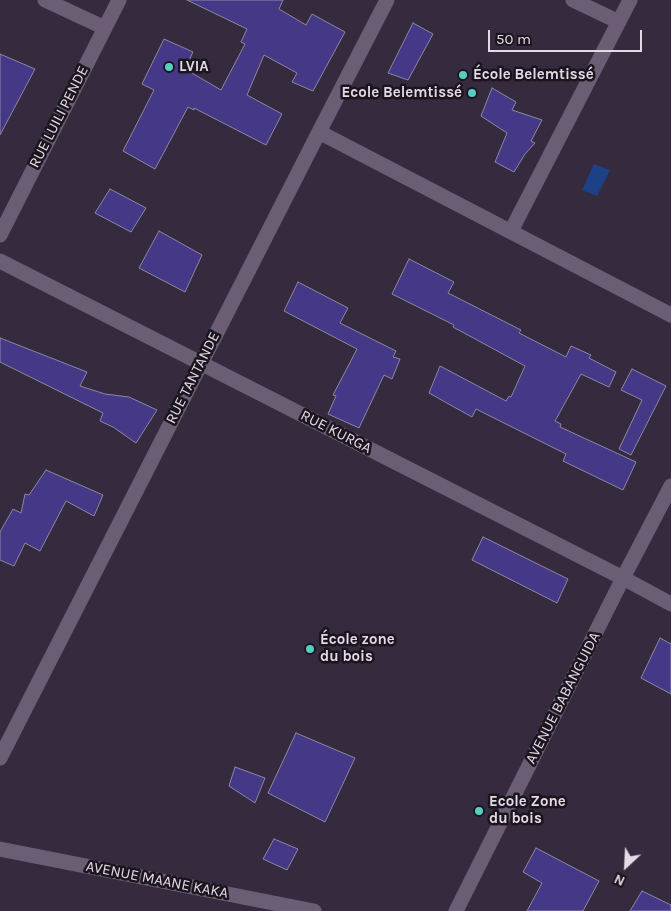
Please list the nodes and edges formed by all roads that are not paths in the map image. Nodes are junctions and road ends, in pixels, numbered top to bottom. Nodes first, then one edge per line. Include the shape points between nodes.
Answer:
1 (45, 0) edge
2 (119, 0) edge
3 (387, 0) edge
4 (573, 0) edge
5 (630, 0) edge
6 (619, 22) junction
7 (105, 28) junction
8 (319, 132) junction
9 (511, 231) junction
10 (0, 235) edge
11 (0, 261) edge
12 (671, 315) edge
13 (200, 364) junction
14 (671, 486) edge
15 (623, 578) junction
16 (671, 604) edge
17 (0, 758) edge
18 (0, 849) edge
19 (314, 911) edge
20 (456, 911) edge

1 - 7 street
2 - 7 street, RUE LUILI PENDE
3 - 8 street, RUE TANTANDE
4 - 6 street
5 - 6 street
6 - 9 street
7 - 10 street, RUE LUILI PENDE
8 - 9 street
8 - 13 street, RUE TANTANDE
9 - 12 street
11 - 13 street, RUE KURGA
13 - 15 street, RUE KURGA
13 - 17 street, RUE TANTANDE
14 - 15 street, AVENUE BABANGUIDA
15 - 16 street, RUE KURGA
15 - 20 street, AVENUE BABANGUIDA
18 - 19 street, AVENUE MAANE KAKA

